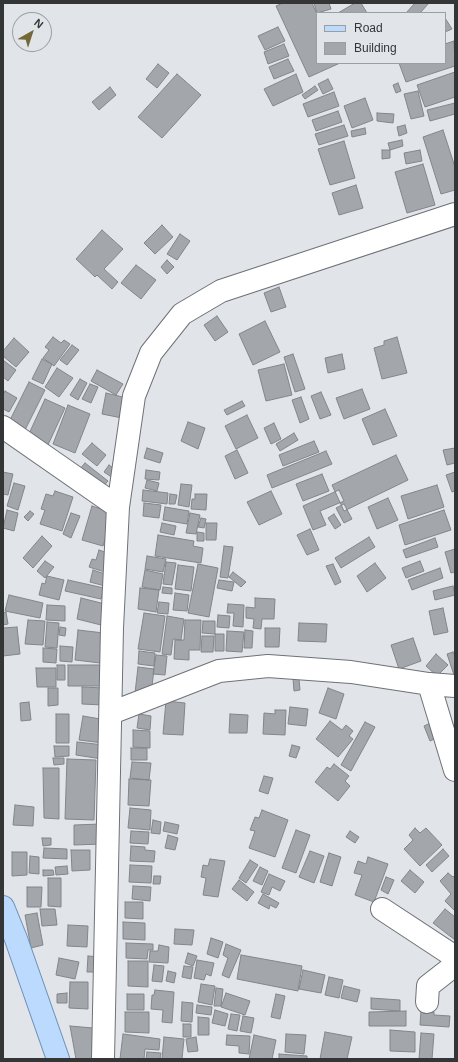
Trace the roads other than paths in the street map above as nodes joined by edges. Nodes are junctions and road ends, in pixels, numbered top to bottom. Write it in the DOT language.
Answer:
graph roads {
  1 [pos="455,214"];
  2 [pos="3,427"];
  3 [pos="118,507"];
  4 [pos="429,684"];
  5 [pos="455,686"];
  6 [pos="111,713"];
  7 [pos="455,770"];
  8 [pos="3,907"];
  9 [pos="382,909"];
  10 [pos="10,936"];
  11 [pos="455,957"];
  12 [pos="455,965"];
  13 [pos="427,1002"];
  14 [pos="58,1059"];
  15 [pos="103,1059"];
  1 -- 3 [label="street"];
  2 -- 3 [label="street"];
  3 -- 6 [label="street"];
  4 -- 5 [label="street"];
  4 -- 6 [label="street"];
  4 -- 7 [label="street"];
  6 -- 15 [label="street"];
  8 -- 10 [label="main road"];
  9 -- 11 [label="street"];
  10 -- 14 [label="main road"];
  12 -- 13 [label="street"];
}
